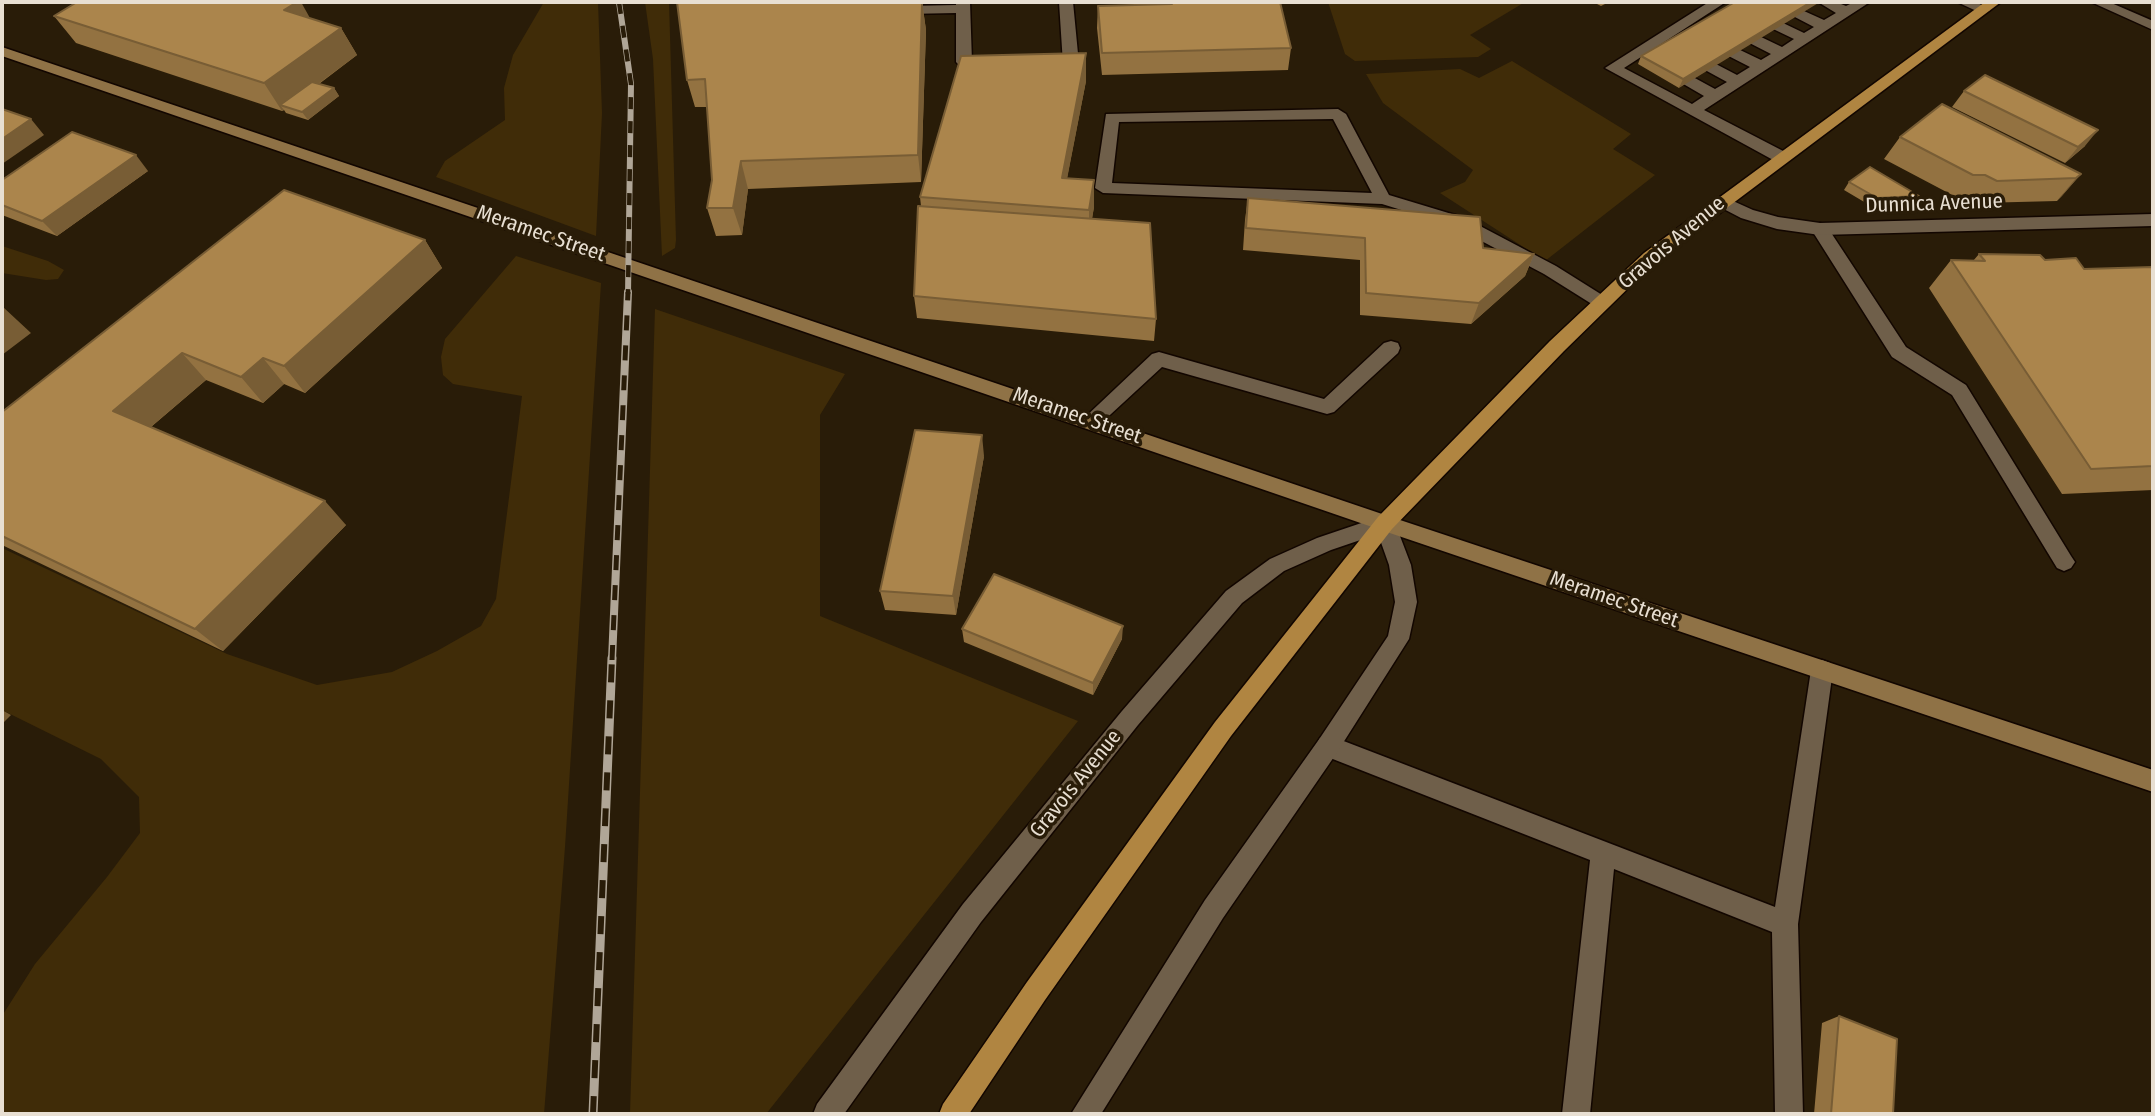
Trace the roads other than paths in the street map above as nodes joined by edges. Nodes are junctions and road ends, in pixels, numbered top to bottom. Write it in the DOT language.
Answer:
graph roads {
  1 [pos="894,2"];
  2 [pos="1066,2"];
  3 [pos="1719,2"];
  4 [pos="1728,2"];
  5 [pos="1773,2"];
  6 [pos="1825,2"];
  7 [pos="1863,2"];
  8 [pos="1964,2"];
  9 [pos="2098,2"];
  10 [pos="963,5"];
  11 [pos="1988,6"];
  12 [pos="1847,12"];
  13 [pos="1701,13"];
  14 [pos="1681,26"];
  15 [pos="1825,26"];
  16 [pos="2153,26"];
  17 [pos="1659,39"];
  18 [pos="1805,39"];
  19 [pos="2,51"];
  20 [pos="1638,52"];
  21 [pos="1783,53"];
  22 [pos="964,62"];
  23 [pos="1071,64"];
  24 [pos="1762,67"];
  25 [pos="1738,82"];
  26 [pos="1716,96"];
  27 [pos="1693,110"];
  28 [pos="1781,157"];
  29 [pos="1383,199"];
  30 [pos="1722,201"];
  31 [pos="2153,220"];
  32 [pos="1820,229"];
  33 [pos="1601,302"];
  34 [pos="1391,348"];
  35 [pos="1091,421"];
  36 [pos="1385,523"];
  37 [pos="2064,562"];
  38 [pos="1822,670"];
  39 [pos="1328,746"];
  40 [pos="2153,781"];
  41 [pos="1603,853"];
  42 [pos="1785,925"];
  43 [pos="828,1114"];
  44 [pos="953,1114"];
  45 [pos="1085,1114"];
  46 [pos="1576,1114"];
  47 [pos="1789,1114"];
  1 -- 10 [label="street"];
  2 -- 23 [label="street"];
  3 -- 13 [label="street"];
  4 -- 18 [label="street"];
  5 -- 15 [label="street"];
  6 -- 12 [label="street"];
  7 -- 12 [label="street"];
  8 -- 11 [label="street"];
  9 -- 16 [label="street"];
  10 -- 22 [label="street"];
  11 -- 28 [label="main road, Gravois Avenue"];
  12 -- 15 [label="street"];
  13 -- 14 [label="street"];
  13 -- 21 [label="street"];
  14 -- 17 [label="street"];
  14 -- 24 [label="street"];
  15 -- 18 [label="street"];
  17 -- 20 [label="street"];
  17 -- 25 [label="street"];
  18 -- 21 [label="street"];
  19 -- 35 [label="street, Meramec Street"];
  20 -- 26 [label="street"];
  20 -- 27 [label="street"];
  21 -- 24 [label="street"];
  24 -- 25 [label="street"];
  25 -- 26 [label="street"];
  26 -- 27 [label="street"];
  27 -- 28 [label="street"];
  28 -- 30 [label="main road, Gravois Avenue"];
  29 -- 29 [label="street"];
  29 -- 33 [label="street"];
  30 -- 32 [label="street, Dunnica Avenue"];
  30 -- 33 [label="main road, Gravois Avenue"];
  31 -- 32 [label="street, Dunnica Avenue"];
  32 -- 37 [label="street"];
  33 -- 36 [label="main road, Gravois Avenue"];
  34 -- 35 [label="street"];
  35 -- 36 [label="street, Meramec Street"];
  36 -- 38 [label="street, Meramec Street"];
  36 -- 39 [label="street"];
  36 -- 43 [label="street, Gravois Avenue"];
  36 -- 44 [label="main road, Gravois Avenue"];
  38 -- 40 [label="street, Meramec Street"];
  38 -- 42 [label="street"];
  39 -- 41 [label="street"];
  39 -- 45 [label="street"];
  41 -- 42 [label="street"];
  41 -- 46 [label="street"];
  42 -- 47 [label="street"];
}
